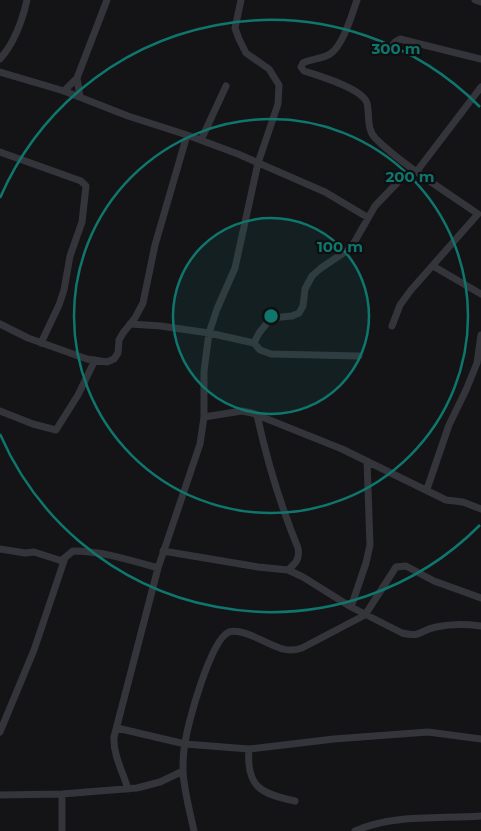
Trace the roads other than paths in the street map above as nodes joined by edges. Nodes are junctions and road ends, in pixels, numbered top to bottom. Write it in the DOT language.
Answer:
graph roads {
  1 [pos="27,0"];
  2 [pos="106,0"];
  3 [pos="241,0"];
  4 [pos="357,0"];
  5 [pos="475,0"];
  6 [pos="481,2"];
  7 [pos="388,51"];
  8 [pos="0,59"];
  9 [pos="481,59"];
  10 [pos="0,72"];
  11 [pos="77,78"];
  12 [pos="226,86"];
  13 [pos="481,87"];
  14 [pos="64,91"];
  15 [pos="80,97"];
  16 [pos="187,135"];
  17 [pos="201,140"];
  18 [pos="0,152"];
  19 [pos="258,162"];
  20 [pos="417,171"];
  21 [pos="479,212"];
  22 [pos="367,217"];
  23 [pos="433,266"];
  24 [pos="481,294"];
  25 [pos="0,324"];
  26 [pos="130,324"];
  27 [pos="392,326"];
  28 [pos="209,333"];
  29 [pos="481,335"];
  30 [pos="41,342"];
  31 [pos="254,343"];
  32 [pos="359,356"];
  33 [pos="95,360"];
  34 [pos="0,411"];
  35 [pos="257,415"];
  36 [pos="204,417"];
  37 [pos="367,461"];
  38 [pos="427,489"];
  39 [pos="481,510"];
  40 [pos="0,550"];
  41 [pos="163,551"];
  42 [pos="65,558"];
  43 [pos="158,568"];
  44 [pos="288,570"];
  45 [pos="481,598"];
  46 [pos="351,607"];
  47 [pos="365,615"];
  48 [pos="481,626"];
  49 [pos="117,728"];
  50 [pos="0,732"];
  51 [pos="481,739"];
  52 [pos="184,744"];
  53 [pos="249,749"];
  54 [pos="183,771"];
  55 [pos="128,789"];
  56 [pos="62,794"];
  57 [pos="0,795"];
  58 [pos="295,801"];
  59 [pos="481,816"];
  60 [pos="62,831"];
  61 [pos="194,831"];
  62 [pos="355,831"];
  1 -- 8 [label="street"];
  2 -- 11 [label="street"];
  3 -- 19 [label="street"];
  4 -- 20 [label="street"];
  5 -- 6 [label="street"];
  7 -- 9 [label="street"];
  10 -- 14 [label="street"];
  11 -- 14 [label="street"];
  11 -- 15 [label="street"];
  12 -- 17 [label="street"];
  13 -- 20 [label="street"];
  14 -- 15 [label="street"];
  15 -- 16 [label="street"];
  16 -- 17 [label="street"];
  16 -- 26 [label="street"];
  17 -- 19 [label="street"];
  18 -- 30 [label="street"];
  19 -- 22 [label="street"];
  19 -- 28 [label="street"];
  20 -- 21 [label="street"];
  20 -- 22 [label="street"];
  21 -- 23 [label="street"];
  22 -- 31 [label="street"];
  23 -- 24 [label="street"];
  23 -- 27 [label="street"];
  25 -- 30 [label="street"];
  26 -- 28 [label="street"];
  26 -- 33 [label="street"];
  28 -- 31 [label="street"];
  28 -- 36 [label="street"];
  29 -- 38 [label="street"];
  30 -- 33 [label="street"];
  31 -- 32 [label="street"];
  33 -- 34 [label="street"];
  35 -- 36 [label="street"];
  35 -- 37 [label="street"];
  35 -- 44 [label="street"];
  36 -- 41 [label="street"];
  37 -- 38 [label="street"];
  37 -- 46 [label="street"];
  38 -- 39 [label="street"];
  40 -- 42 [label="street"];
  41 -- 43 [label="street"];
  41 -- 44 [label="street"];
  42 -- 43 [label="street"];
  42 -- 50 [label="street"];
  43 -- 49 [label="street"];
  44 -- 46 [label="street"];
  45 -- 47 [label="street"];
  46 -- 47 [label="street"];
  47 -- 48 [label="street"];
  47 -- 52 [label="street"];
  49 -- 52 [label="street"];
  49 -- 55 [label="street"];
  51 -- 53 [label="street"];
  52 -- 53 [label="street"];
  52 -- 54 [label="street"];
  53 -- 58 [label="street"];
  54 -- 55 [label="street"];
  54 -- 61 [label="street"];
  55 -- 56 [label="street"];
  56 -- 57 [label="street"];
  56 -- 60 [label="street"];
  59 -- 62 [label="street"];
}
